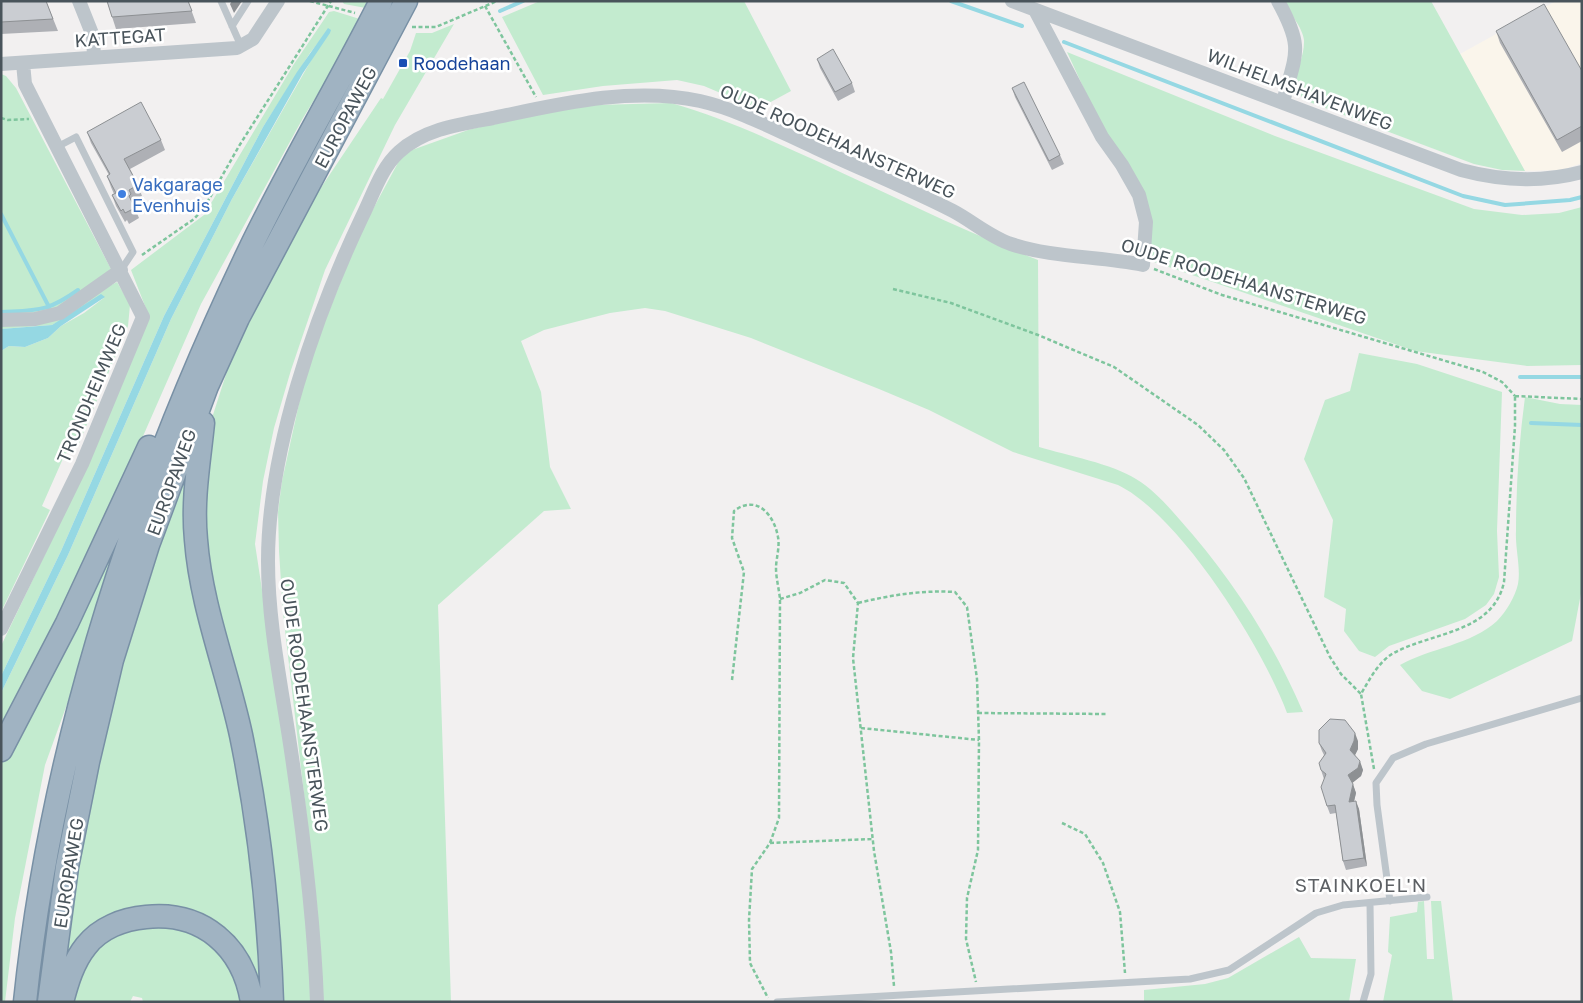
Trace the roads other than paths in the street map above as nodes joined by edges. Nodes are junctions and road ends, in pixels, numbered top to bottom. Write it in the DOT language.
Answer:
graph roads {
  1 [pos="79,1"];
  2 [pos="220,1"];
  3 [pos="248,1"];
  4 [pos="278,1"];
  5 [pos="381,1"];
  6 [pos="406,1"];
  7 [pos="1012,1"];
  8 [pos="1278,1"];
  9 [pos="1035,10"];
  10 [pos="232,26"];
  11 [pos="241,46"];
  12 [pos="94,57"];
  13 [pos="23,63"];
  14 [pos="1,64"];
  15 [pos="1283,102"];
  16 [pos="56,147"];
  17 [pos="1582,172"];
  18 [pos="121,270"];
  19 [pos="1,320"];
  20 [pos="208,342"];
  21 [pos="207,386"];
  22 [pos="1,629"];
  23 [pos="1582,698"];
  24 [pos="1,750"];
  25 [pos="1427,897"];
  26 [pos="1390,901"];
  27 [pos="1370,903"];
  28 [pos="25,1002"];
  29 [pos="48,1002"];
  30 [pos="62,1002"];
  31 [pos="252,1002"];
  32 [pos="272,1002"];
  33 [pos="317,1002"];
  34 [pos="777,1002"];
  35 [pos="1363,1002"];
  1 -- 12 [label="street"];
  2 -- 10 [label="lane"];
  3 -- 10 [label="lane"];
  4 -- 11 [label="street"];
  5 -- 20 [label="highway, EUROPAWEG"];
  6 -- 21 [label="highway, EUROPAWEG"];
  7 -- 9 [label="street, WILHELMSHAVENWEG"];
  8 -- 15 [label="street"];
  9 -- 15 [label="street, WILHELMSHAVENWEG"];
  9 -- 33 [label="street, OUDE ROODEHAANSTERWEG"];
  10 -- 11 [label="lane"];
  11 -- 12 [label="street, KATTEGAT"];
  12 -- 13 [label="street, KATTEGAT"];
  13 -- 14 [label="street, KATTEGAT"];
  13 -- 16 [label="street, TRONDHEIMWEG"];
  15 -- 17 [label="street, WILHELMSHAVENWEG"];
  16 -- 18 [label="street, TRONDHEIMWEG"];
  16 -- 18 [label="lane"];
  18 -- 19 [label="street"];
  18 -- 22 [label="street, TRONDHEIMWEG"];
  20 -- 24 [label="highway"];
  20 -- 28 [label="highway, EUROPAWEG"];
  21 -- 29 [label="highway, EUROPAWEG"];
  21 -- 32 [label="highway"];
  23 -- 26 [label="lane"];
  25 -- 26 [label="lane"];
  26 -- 27 [label="lane"];
  27 -- 34 [label="lane"];
  27 -- 35 [label="lane"];
  30 -- 31 [label="highway"];
}
